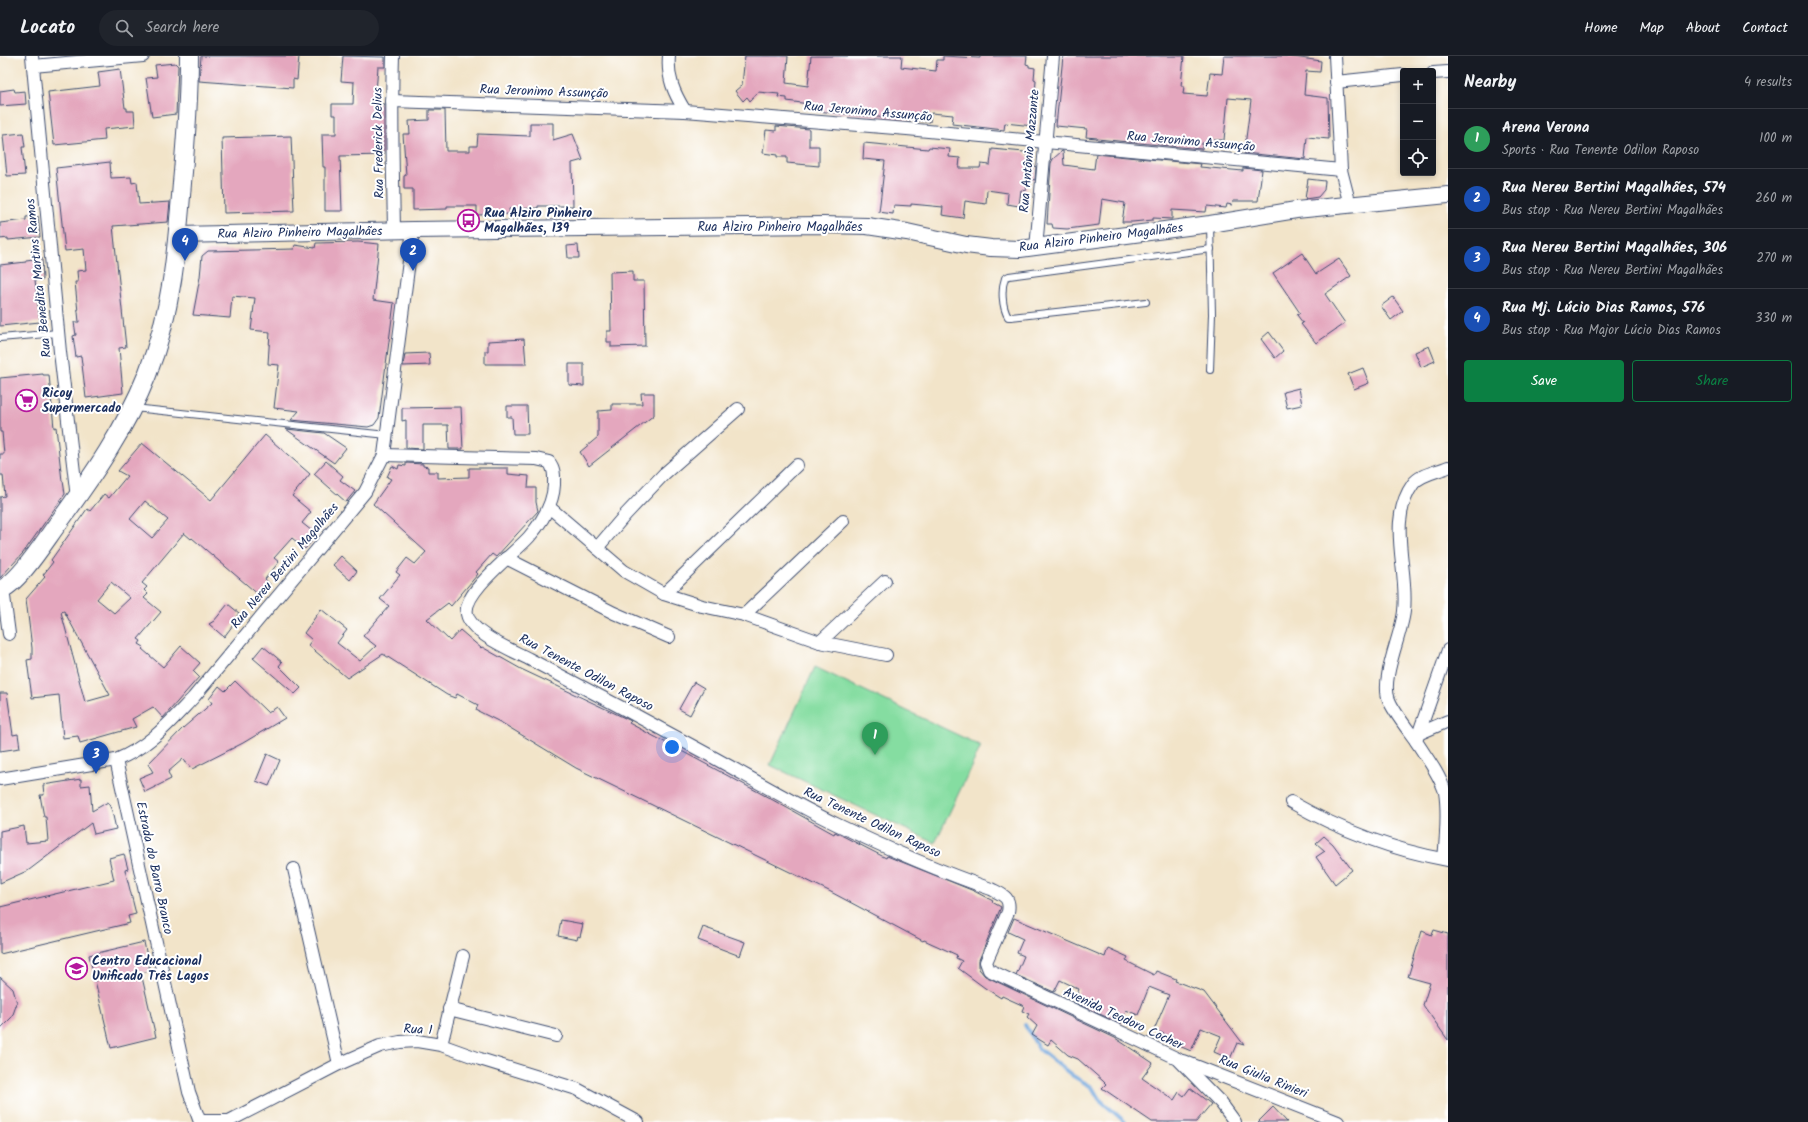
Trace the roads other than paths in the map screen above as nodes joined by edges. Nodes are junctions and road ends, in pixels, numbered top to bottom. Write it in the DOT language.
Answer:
graph roads {
  1 [pos="143,56"];
  2 [pos="189,56"];
  3 [pos="393,56"];
  4 [pos="669,56"];
  5 [pos="1053,56"];
  6 [pos="1335,56"];
  7 [pos="32,61"];
  8 [pos="1448,72"];
  9 [pos="1436,73"];
  10 [pos="1400,76"];
  11 [pos="1336,82"];
  12 [pos="392,100"];
  13 [pos="685,111"];
  14 [pos="1044,143"];
  15 [pos="1341,170"];
  16 [pos="1448,196"];
  17 [pos="1350,205"];
  18 [pos="1210,224"];
  19 [pos="394,230"];
  20 [pos="413,230"];
  21 [pos="178,235"];
  22 [pos="1036,248"];
  23 [pos="1211,249"];
  24 [pos="1146,302"];
  25 [pos="58,333"];
  26 [pos="0,338"];
  27 [pos="1210,370"];
  28 [pos="132,408"];
  29 [pos="738,409"];
  30 [pos="388,435"];
  31 [pos="384,455"];
  32 [pos="797,465"];
  33 [pos="1448,467"];
  34 [pos="77,498"];
  35 [pos="549,507"];
  36 [pos="843,521"];
  37 [pos="597,548"];
  38 [pos="506,558"];
  39 [pos="885,581"];
  40 [pos="2,590"];
  41 [pos="664,594"];
  42 [pos="744,615"];
  43 [pos="9,634"];
  44 [pos="669,637"];
  45 [pos="820,642"];
  46 [pos="1448,650"];
  47 [pos="886,655"];
  48 [pos="1448,721"];
  49 [pos="1417,738"];
  50 [pos="116,760"];
  51 [pos="0,778"];
  52 [pos="1291,802"];
  53 [pos="1446,860"];
  54 [pos="294,869"];
  55 [pos="463,956"];
  56 [pos="986,962"];
  57 [pos="449,1009"];
  58 [pos="556,1036"];
  59 [pos="441,1045"];
  60 [pos="1178,1059"];
  61 [pos="338,1064"];
  62 [pos="1218,1074"];
  63 [pos="1209,1091"];
  64 [pos="200,1122"];
  65 [pos="232,1122"];
  66 [pos="638,1122"];
  67 [pos="1235,1122"];
  68 [pos="1338,1122"];
  1 -- 7 [label="street"];
  2 -- 21 [label="main road"];
  3 -- 12 [label="street, Rua Frederick Delius"];
  4 -- 13 [label="street"];
  5 -- 14 [label="street, Rua Antônio Mazzante"];
  6 -- 11 [label="street"];
  7 -- 25 [label="street, Rua Benedita Martins Ramos"];
  8 -- 9 [label="street"];
  10 -- 11 [label="street"];
  11 -- 15 [label="street"];
  12 -- 13 [label="street, Rua Jeronimo Assunção"];
  12 -- 19 [label="street, Rua Frederick Delius"];
  13 -- 14 [label="street, Rua Jeronimo Assunção"];
  14 -- 15 [label="street, Rua Jeronimo Assunção"];
  14 -- 22 [label="street, Rua Antônio Mazzante"];
  15 -- 17 [label="street"];
  16 -- 17 [label="street, Rua Alziro Pinheiro Magalhães"];
  17 -- 18 [label="street, Rua Alziro Pinheiro Magalhães"];
  18 -- 22 [label="street, Rua Alziro Pinheiro Magalhães"];
  18 -- 23 [label="lane"];
  19 -- 20 [label="street, Rua Alziro Pinheiro Magalhães"];
  19 -- 21 [label="street, Rua Alziro Pinheiro Magalhães"];
  20 -- 22 [label="street, Rua Alziro Pinheiro Magalhães"];
  20 -- 30 [label="street, Rua Nereu Bertini Magalhães"];
  21 -- 28 [label="main road"];
  23 -- 24 [label="lane"];
  23 -- 27 [label="lane"];
  25 -- 26 [label="lane"];
  25 -- 34 [label="street, Rua Benedita Martins Ramos"];
  28 -- 30 [label="lane"];
  28 -- 34 [label="main road"];
  29 -- 37 [label="street"];
  30 -- 31 [label="street, Rua Nereu Bertini Magalhães"];
  31 -- 35 [label="street, Rua Tenente Odilon Raposo"];
  31 -- 50 [label="street, Rua Nereu Bertini Magalhães"];
  32 -- 41 [label="street"];
  33 -- 49 [label="street"];
  34 -- 40 [label="main road"];
  35 -- 37 [label="street"];
  35 -- 38 [label="street, Rua Tenente Odilon Raposo"];
  36 -- 42 [label="street"];
  37 -- 41 [label="street"];
  38 -- 44 [label="street"];
  38 -- 56 [label="street, Rua Tenente Odilon Raposo"];
  39 -- 45 [label="street"];
  40 -- 43 [label="street"];
  41 -- 42 [label="street"];
  42 -- 45 [label="street"];
  45 -- 47 [label="street"];
  46 -- 49 [label="street"];
  48 -- 49 [label="street"];
  49 -- 53 [label="street"];
  50 -- 51 [label="street, Rua Nereu Bertini Magalhães"];
  50 -- 64 [label="street, Estrada do Barro Branco"];
  52 -- 53 [label="street"];
  54 -- 61 [label="street"];
  55 -- 57 [label="street"];
  56 -- 60 [label="street, Avenida Teodoro Cocher"];
  57 -- 58 [label="street"];
  57 -- 59 [label="street"];
  59 -- 61 [label="street, Rua 1"];
  59 -- 66 [label="street, Rua 1"];
  60 -- 62 [label="street, Rua Giulia Rinieri"];
  60 -- 63 [label="street, Avenida Teodoro Cocher"];
  61 -- 65 [label="street, Rua 1"];
  62 -- 63 [label="street"];
  62 -- 68 [label="street, Rua Giulia Rinieri"];
  63 -- 67 [label="street, Avenida Teodoro Cocher"];
  64 -- 65 [label="street, Rua 1"];
}
